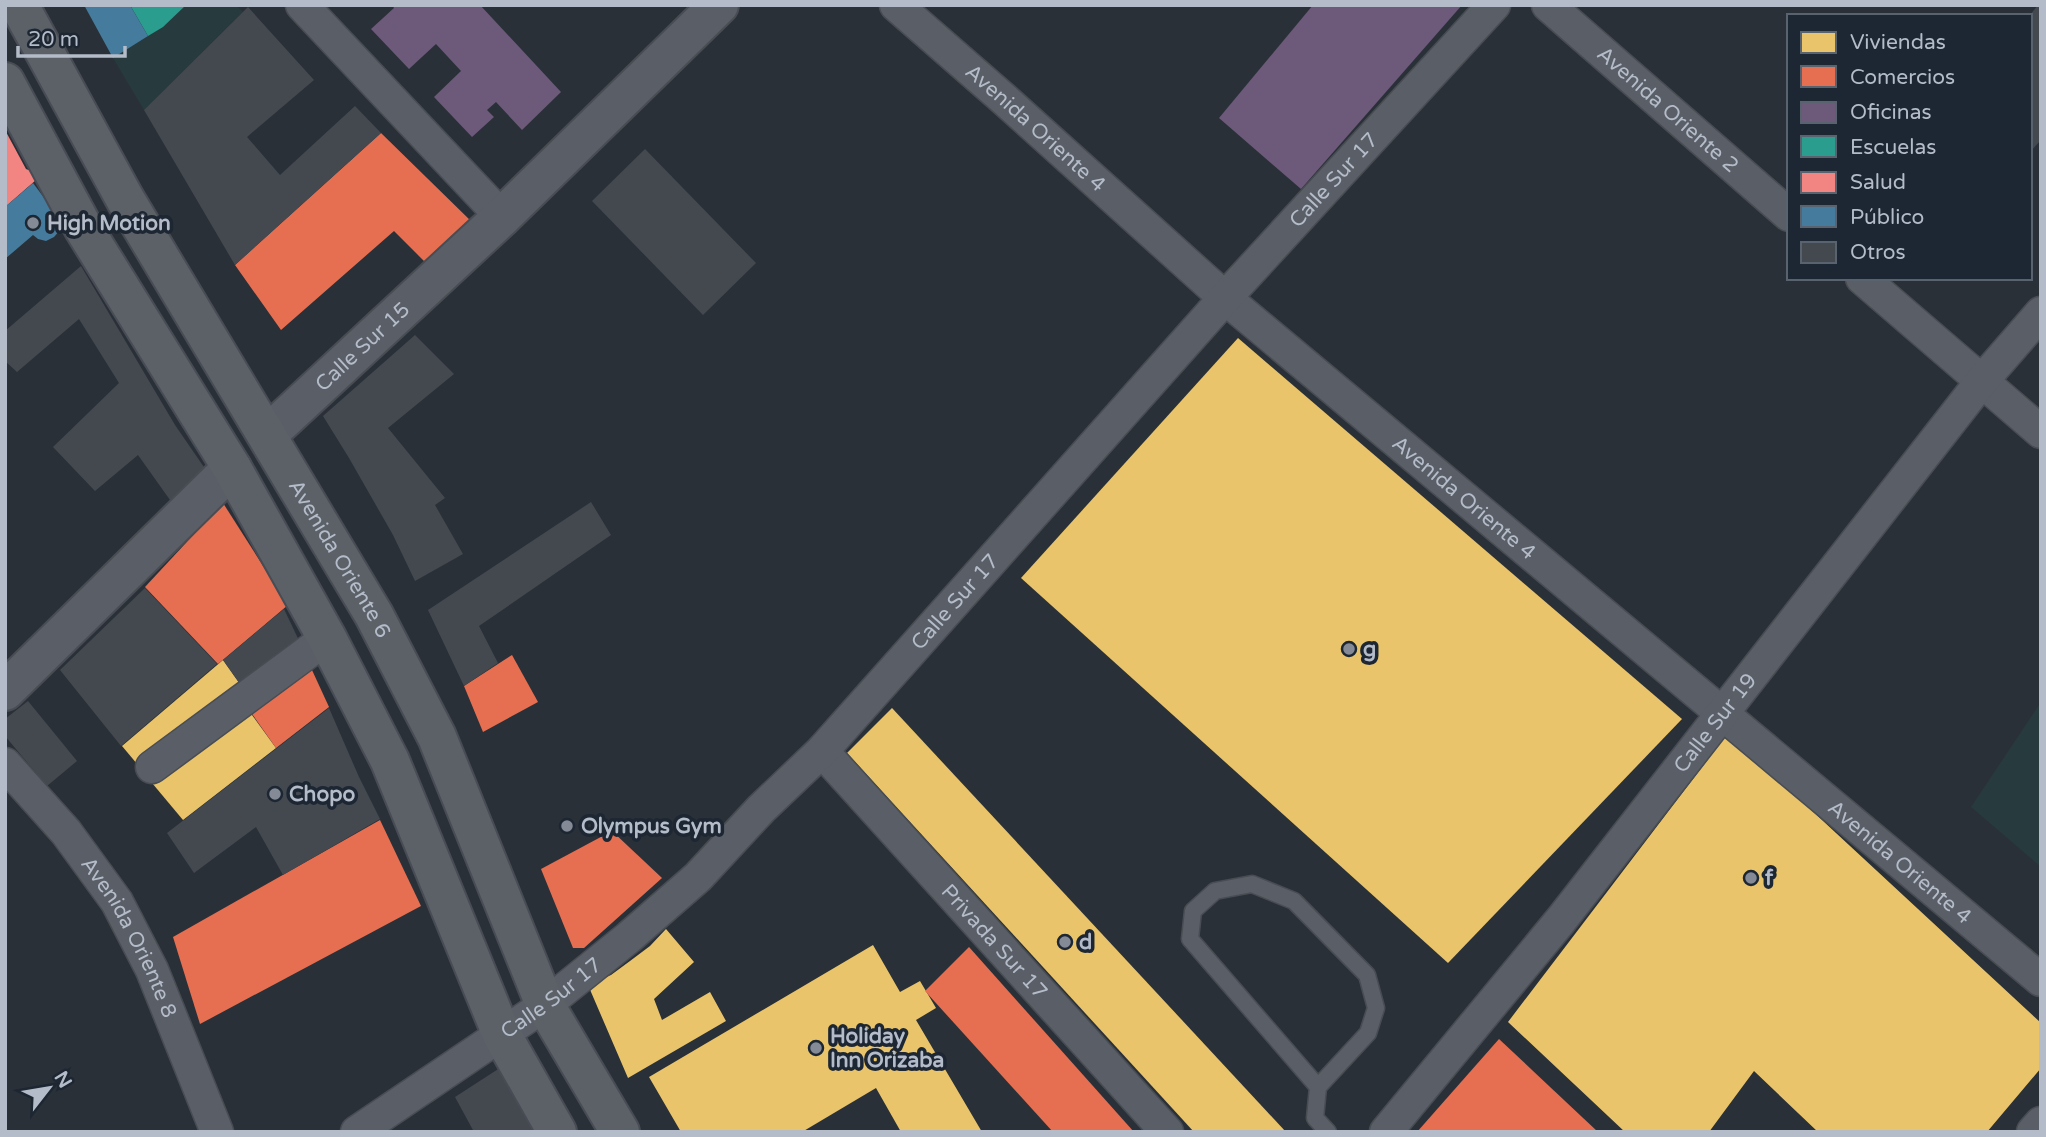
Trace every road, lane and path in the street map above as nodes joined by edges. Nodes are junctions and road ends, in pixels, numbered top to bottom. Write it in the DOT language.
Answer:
graph roads {
  1 [pos="19,5"];
  2 [pos="302,5"];
  3 [pos="719,5"];
  4 [pos="895,5"];
  5 [pos="1494,5"];
  6 [pos="1548,5"];
  7 [pos="5,82"];
  8 [pos="1787,213"];
  9 [pos="502,217"];
  10 [pos="1864,280"];
  11 [pos="1225,298"];
  12 [pos="2041,313"];
  13 [pos="1981,382"];
  14 [pos="2041,432"];
  15 [pos="267,435"];
  16 [pos="232,468"];
  17 [pos="327,638"];
  18 [pos="5,691"];
  19 [pos="1724,713"];
  20 [pos="822,751"];
  21 [pos="5,764"];
  22 [pos="152,767"];
  23 [pos="2041,980"];
  24 [pos="545,1005"];
  25 [pos="502,1035"];
  26 [pos="1318,1087"];
  27 [pos="2041,1123"];
  28 [pos="217,1132"];
  29 [pos="357,1132"];
  30 [pos="557,1132"];
  31 [pos="620,1132"];
  32 [pos="1167,1132"];
  33 [pos="1328,1132"];
  34 [pos="1386,1132"];
  35 [pos="2033,1132"];
  1 -- 15 [label="main road, Avenida Oriente 6"];
  2 -- 9 [label="street"];
  3 -- 9 [label="street, Calle Sur 15"];
  4 -- 11 [label="street, Avenida Oriente 4"];
  5 -- 11 [label="street, Calle Sur 17"];
  6 -- 8 [label="street, Avenida Oriente 2"];
  7 -- 16 [label="main road"];
  9 -- 15 [label="street, Calle Sur 15"];
  10 -- 13 [label="street"];
  11 -- 19 [label="street, Avenida Oriente 4"];
  11 -- 20 [label="street, Calle Sur 17"];
  12 -- 13 [label="street, Calle Sur 19"];
  13 -- 14 [label="street"];
  13 -- 19 [label="street, Calle Sur 19"];
  15 -- 16 [label="street, Calle Sur 15"];
  15 -- 24 [label="main road, Avenida Oriente 6"];
  16 -- 17 [label="main road"];
  16 -- 18 [label="street, Calle Sur 15"];
  17 -- 22 [label="street"];
  17 -- 25 [label="main road"];
  19 -- 23 [label="street, Avenida Oriente 4"];
  19 -- 34 [label="street, Calle Sur 19"];
  20 -- 24 [label="street, Calle Sur 17"];
  20 -- 32 [label="street, Privada Sur 17"];
  21 -- 28 [label="street, Avenida Oriente 8"];
  24 -- 25 [label="street, Calle Sur 17"];
  24 -- 31 [label="main road, Avenida Oriente 6"];
  25 -- 29 [label="street, Calle Sur 17"];
  25 -- 30 [label="main road"];
  26 -- 26 [label="lane"];
  26 -- 33 [label="lane"];
  27 -- 35 [label="street"];
}
